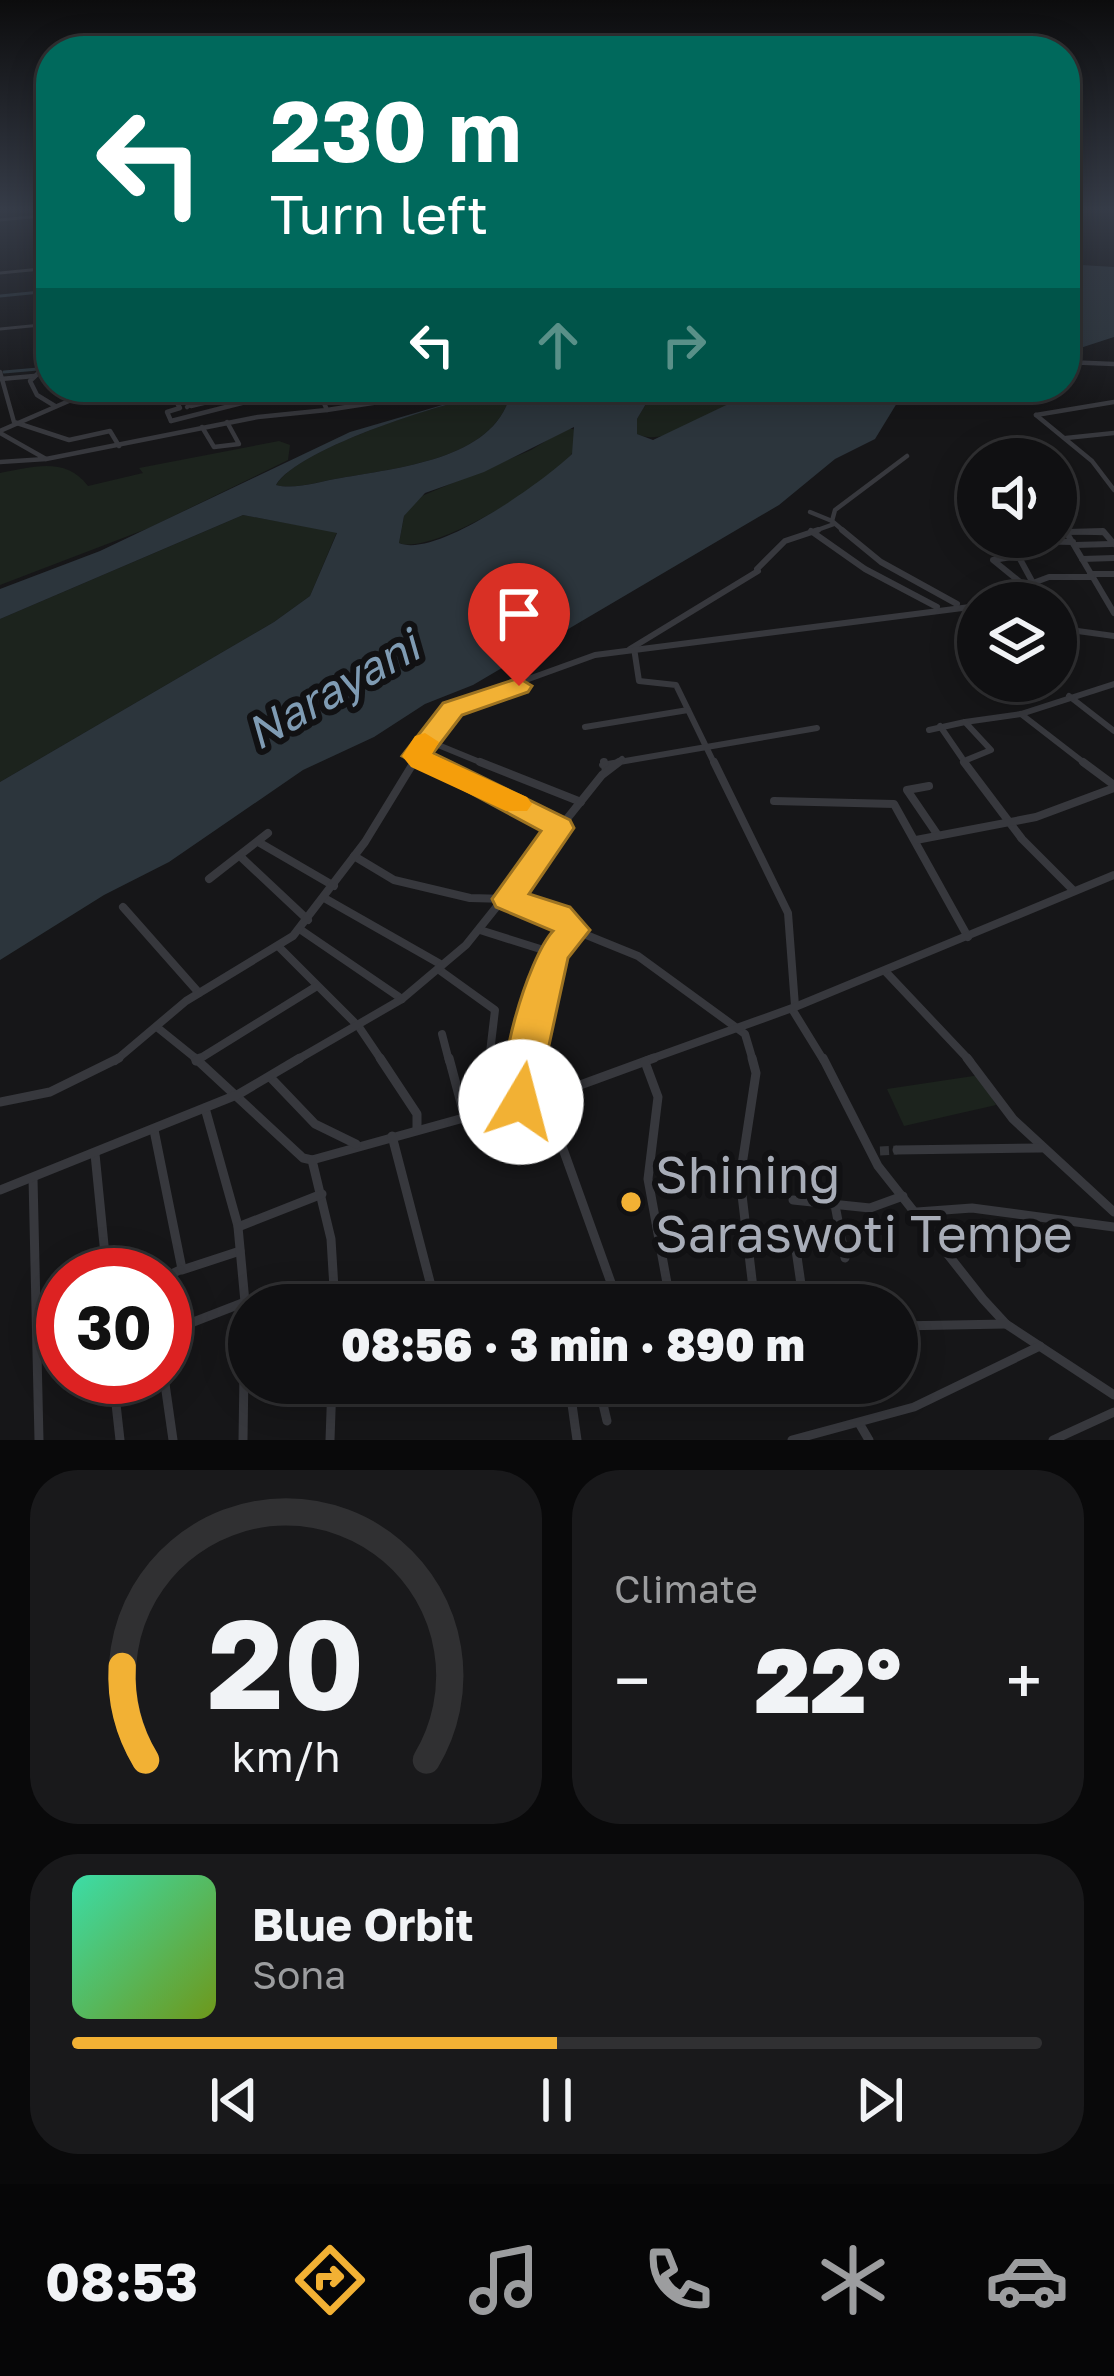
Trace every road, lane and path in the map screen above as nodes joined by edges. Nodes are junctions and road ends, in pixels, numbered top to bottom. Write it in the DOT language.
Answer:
graph roads {
  1 [pos="36,326"];
  2 [pos="1,329"];
  3 [pos="1,339"];
  4 [pos="1080,362"];
  5 [pos="1102,363"];
  6 [pos="1114,364"];
  7 [pos="1114,375"];
  8 [pos="1,376"];
  9 [pos="34,376"];
  10 [pos="3,388"];
  11 [pos="36,393"];
  12 [pos="48,402"];
  13 [pos="65,402"];
  14 [pos="176,402"];
  15 [pos="189,402"];
  16 [pos="208,402"];
  17 [pos="255,402"];
  18 [pos="283,402"];
  19 [pos="324,402"];
  20 [pos="379,402"];
  21 [pos="1114,402"];
  22 [pos="55,406"];
  23 [pos="191,406"];
  24 [pos="180,408"];
  25 [pos="228,410"];
  26 [pos="327,410"];
  27 [pos="289,413"];
  28 [pos="171,421"];
  29 [pos="230,422"];
  30 [pos="16,423"];
  31 [pos="202,428"];
  32 [pos="0,432"];
  33 [pos="176,433"];
  34 [pos="1114,433"];
  35 [pos="1066,438"];
  36 [pos="119,446"];
  37 [pos="1077,448"];
  38 [pos="908,456"];
  39 [pos="46,459"];
  40 [pos="0,462"];
  41 [pos="1110,480"];
  42 [pos="1114,490"];
  43 [pos="811,512"];
  44 [pos="833,523"];
  45 [pos="811,531"];
  46 [pos="1077,532"];
  47 [pos="1077,543"];
  48 [pos="1112,544"];
  49 [pos="1077,549"];
  50 [pos="1006,558"];
  51 [pos="1114,558"];
  52 [pos="1082,559"];
  53 [pos="1114,574"];
  54 [pos="1091,576"];
  55 [pos="1026,582"];
  56 [pos="1035,582"];
  57 [pos="957,604"];
  58 [pos="957,606"];
  59 [pos="941,608"];
  60 [pos="1114,613"];
  61 [pos="1077,631"];
  62 [pos="1114,635"];
  63 [pos="632,649"];
  64 [pos="1114,684"];
  65 [pos="1077,694"];
  66 [pos="1053,702"];
  67 [pos="1077,702"];
  68 [pos="688,710"];
  69 [pos="1021,714"];
  70 [pos="965,722"];
  71 [pos="940,726"];
  72 [pos="585,727"];
  73 [pos="818,728"];
  74 [pos="929,730"];
  75 [pos="1114,731"];
  76 [pos="426,740"];
  77 [pos="708,745"];
  78 [pos="416,756"];
  79 [pos="962,758"];
  80 [pos="929,786"];
  81 [pos="1114,787"];
  82 [pos="774,801"];
  83 [pos="580,802"];
  84 [pos="1008,822"];
  85 [pos="559,828"];
  86 [pos="268,833"];
  87 [pos="938,835"];
  88 [pos="916,840"];
  89 [pos="260,843"];
  90 [pos="354,856"];
  91 [pos="242,858"];
  92 [pos="1114,875"];
  93 [pos="209,879"];
  94 [pos="334,886"];
  95 [pos="1074,891"];
  96 [pos="326,899"];
  97 [pos="508,899"];
  98 [pos="123,907"];
  99 [pos="308,920"];
  100 [pos="299,929"];
  101 [pos="479,930"];
  102 [pos="574,930"];
  103 [pos="968,937"];
  104 [pos="278,946"];
  105 [pos="553,953"];
  106 [pos="440,967"];
  107 [pos="885,971"];
  108 [pos="317,986"];
  109 [pos="199,993"];
  110 [pos="402,999"];
  111 [pos="793,1008"];
  112 [pos="353,1025"];
  113 [pos="158,1028"];
  114 [pos="739,1028"];
  115 [pos="442,1034"];
  116 [pos="196,1060"];
  117 [pos="645,1062"];
  118 [pos="270,1077"];
  119 [pos="239,1094"];
  120 [pos="544,1096"];
  121 [pos="0,1102"];
  122 [pos="521,1102"];
  123 [pos="205,1108"];
  124 [pos="484,1112"];
  125 [pos="465,1118"];
  126 [pos="154,1130"];
  127 [pos="417,1130"];
  128 [pos="392,1136"];
  129 [pos="359,1146"];
  130 [pos="1044,1148"];
  131 [pos="897,1150"];
  132 [pos="95,1154"];
  133 [pos="312,1160"];
  134 [pos="33,1178"];
  135 [pos="0,1190"];
  136 [pos="322,1194"];
  137 [pos="903,1196"];
  138 [pos="794,1200"];
  139 [pos="835,1204"];
  140 [pos="1114,1212"];
  141 [pos="916,1213"];
  142 [pos="238,1227"];
  143 [pos="1114,1227"];
  144 [pos="794,1236"];
  145 [pos="104,1248"];
  146 [pos="178,1248"];
  147 [pos="240,1251"];
  148 [pos="845,1258"];
  149 [pos="192,1267"];
  150 [pos="243,1284"];
  151 [pos="333,1284"];
  152 [pos="431,1284"];
  153 [pos="611,1284"];
  154 [pos="667,1284"];
  155 [pos="752,1284"];
  156 [pos="802,1284"];
  157 [pos="228,1308"];
  158 [pos="192,1322"];
  159 [pos="1006,1324"];
  160 [pos="918,1326"];
  161 [pos="1040,1346"];
  162 [pos="1114,1395"];
  163 [pos="116,1404"];
  164 [pos="168,1404"];
  165 [pos="243,1404"];
  166 [pos="331,1404"];
  167 [pos="572,1404"];
  168 [pos="604,1404"];
  169 [pos="1114,1412"];
  170 [pos="607,1420"];
  171 [pos="859,1423"];
  172 [pos="39,1440"];
  173 [pos="120,1440"];
  174 [pos="173,1440"];
  175 [pos="242,1440"];
  176 [pos="330,1440"];
  177 [pos="578,1440"];
  178 [pos="792,1440"];
  179 [pos="869,1440"];
  180 [pos="1053,1440"];
  1 -- 2 [label="street"];
  2 -- 3 [label="street"];
  4 -- 5 [label="street"];
  5 -- 6 [label="street"];
  5 -- 7 [label="street"];
  8 -- 9 [label="street"];
  8 -- 10 [label="street"];
  9 -- 11 [label="street"];
  10 -- 30 [label="street"];
  12 -- 22 [label="street"];
  13 -- 22 [label="street"];
  14 -- 24 [label="street"];
  15 -- 23 [label="street"];
  16 -- 23 [label="street"];
  17 -- 25 [label="street"];
  18 -- 27 [label="street"];
  19 -- 26 [label="street"];
  20 -- 26 [label="street"];
  21 -- 35 [label="street"];
  22 -- 30 [label="street"];
  23 -- 24 [label="street"];
  24 -- 28 [label="street"];
  25 -- 28 [label="street"];
  25 -- 29 [label="street"];
  26 -- 27 [label="street"];
  27 -- 29 [label="street"];
  28 -- 33 [label="street"];
  29 -- 31 [label="street"];
  29 -- 31 [label="street"];
  30 -- 32 [label="street"];
  30 -- 36 [label="street"];
  31 -- 33 [label="street"];
  32 -- 39 [label="street"];
  33 -- 36 [label="street"];
  34 -- 35 [label="street"];
  36 -- 39 [label="street"];
  37 -- 41 [label="street"];
  38 -- 44 [label="street"];
  39 -- 40 [label="street"];
  41 -- 42 [label="street"];
  43 -- 44 [label="street"];
  44 -- 45 [label="street"];
  44 -- 57 [label="street"];
  45 -- 59 [label="street"];
  45 -- 63 [label="street"];
  46 -- 48 [label="street"];
  47 -- 48 [label="street"];
  49 -- 52 [label="street"];
  50 -- 55 [label="street"];
  51 -- 52 [label="street"];
  52 -- 54 [label="street"];
  53 -- 54 [label="street"];
  54 -- 56 [label="street"];
  54 -- 60 [label="street"];
  58 -- 59 [label="street"];
  59 -- 63 [label="street"];
  61 -- 62 [label="street"];
  63 -- 68 [label="street"];
  63 -- 76 [label="street"];
  64 -- 65 [label="street"];
  66 -- 69 [label="street"];
  67 -- 75 [label="street"];
  68 -- 72 [label="street"];
  68 -- 77 [label="street"];
  69 -- 70 [label="street"];
  69 -- 81 [label="street"];
  70 -- 71 [label="street"];
  70 -- 79 [label="street"];
  71 -- 74 [label="street"];
  71 -- 79 [label="street"];
  73 -- 77 [label="street"];
  76 -- 78 [label="street"];
  76 -- 83 [label="street"];
  77 -- 83 [label="street"];
  77 -- 111 [label="street"];
  78 -- 85 [label="street"];
  78 -- 90 [label="street"];
  79 -- 84 [label="street"];
  80 -- 87 [label="street"];
  81 -- 84 [label="street"];
  82 -- 88 [label="street"];
  83 -- 85 [label="street"];
  84 -- 87 [label="street"];
  84 -- 95 [label="street"];
  85 -- 97 [label="street"];
  86 -- 89 [label="street"];
  87 -- 88 [label="street"];
  88 -- 103 [label="street"];
  89 -- 91 [label="street"];
  89 -- 94 [label="street"];
  90 -- 94 [label="street"];
  90 -- 97 [label="street"];
  91 -- 93 [label="street"];
  91 -- 99 [label="street"];
  92 -- 95 [label="street"];
  94 -- 96 [label="street"];
  95 -- 103 [label="street"];
  96 -- 99 [label="street"];
  96 -- 106 [label="street"];
  97 -- 101 [label="street"];
  97 -- 102 [label="street"];
  98 -- 109 [label="street"];
  99 -- 100 [label="street"];
  100 -- 104 [label="street"];
  100 -- 110 [label="street"];
  101 -- 105 [label="street"];
  101 -- 106 [label="street"];
  102 -- 105 [label="street"];
  102 -- 114 [label="street"];
  103 -- 107 [label="street"];
  104 -- 108 [label="street"];
  104 -- 109 [label="street"];
  105 -- 122 [label="street"];
  106 -- 110 [label="street"];
  106 -- 124 [label="street"];
  107 -- 111 [label="street"];
  107 -- 130 [label="street"];
  108 -- 112 [label="street"];
  108 -- 116 [label="street"];
  109 -- 113 [label="street"];
  110 -- 112 [label="street"];
  111 -- 114 [label="street"];
  111 -- 137 [label="street"];
  112 -- 118 [label="street"];
  112 -- 127 [label="street"];
  113 -- 116 [label="street"];
  113 -- 121 [label="street"];
  114 -- 117 [label="street"];
  114 -- 155 [label="street"];
  115 -- 125 [label="street"];
  116 -- 119 [label="street"];
  117 -- 120 [label="street"];
  117 -- 154 [label="street"];
  118 -- 119 [label="street"];
  118 -- 129 [label="street"];
  119 -- 123 [label="street"];
  119 -- 133 [label="street"];
  120 -- 122 [label="street"];
  120 -- 153 [label="street"];
  122 -- 124 [label="street"];
  123 -- 126 [label="street"];
  123 -- 142 [label="street"];
  124 -- 125 [label="street"];
  125 -- 127 [label="street"];
  126 -- 132 [label="street"];
  126 -- 146 [label="street"];
  127 -- 128 [label="street"];
  128 -- 129 [label="street"];
  128 -- 152 [label="street"];
  129 -- 133 [label="street"];
  130 -- 131 [label="street"];
  130 -- 140 [label="street"];
  132 -- 134 [label="street"];
  132 -- 145 [label="street"];
  133 -- 136 [label="street"];
  134 -- 135 [label="street"];
  134 -- 172 [label="street"];
  136 -- 142 [label="street"];
  136 -- 151 [label="street"];
  137 -- 139 [label="street"];
  137 -- 141 [label="street"];
  138 -- 139 [label="street"];
  139 -- 148 [label="street"];
  141 -- 143 [label="street"];
  141 -- 159 [label="street"];
  142 -- 147 [label="street"];
  144 -- 156 [label="street"];
  147 -- 149 [label="street"];
  147 -- 150 [label="street"];
  157 -- 158 [label="street"];
  159 -- 160 [label="street"];
  159 -- 161 [label="street"];
  161 -- 162 [label="street"];
  161 -- 171 [label="street"];
  163 -- 173 [label="street"];
  164 -- 174 [label="street"];
  165 -- 175 [label="street"];
  166 -- 176 [label="street"];
  167 -- 177 [label="street"];
  168 -- 170 [label="street"];
  169 -- 180 [label="street"];
  171 -- 178 [label="street"];
  171 -- 179 [label="street"];
}
